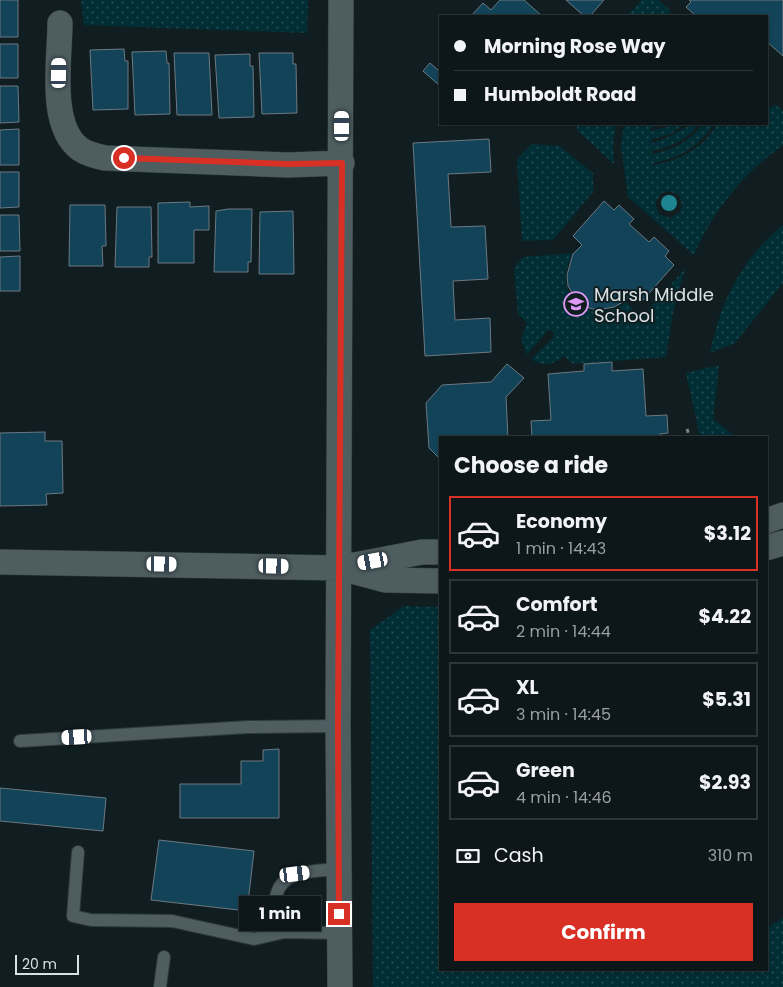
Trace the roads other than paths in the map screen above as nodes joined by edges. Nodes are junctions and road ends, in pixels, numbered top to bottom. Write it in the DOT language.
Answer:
graph roads {
  1 [pos="341,0"];
  2 [pos="60,23"];
  3 [pos="342,163"];
  4 [pos="783,515"];
  5 [pos="768,520"];
  6 [pos="783,543"];
  7 [pos="768,547"];
  8 [pos="439,552"];
  9 [pos="0,562"];
  10 [pos="339,568"];
  11 [pos="439,580"];
  12 [pos="338,726"];
  13 [pos="20,741"];
  14 [pos="78,852"];
  15 [pos="339,869"];
  16 [pos="285,932"];
  17 [pos="339,933"];
  18 [pos="164,957"];
  19 [pos="160,987"];
  20 [pos="340,987"];
  1 -- 3 [label="street"];
  2 -- 3 [label="street"];
  3 -- 10 [label="street"];
  4 -- 5 [label="street"];
  6 -- 7 [label="street"];
  8 -- 10 [label="street"];
  9 -- 10 [label="street"];
  10 -- 11 [label="street"];
  10 -- 12 [label="street"];
  12 -- 13 [label="lane"];
  12 -- 15 [label="street"];
  14 -- 16 [label="lane"];
  15 -- 16 [label="lane"];
  15 -- 17 [label="street"];
  16 -- 17 [label="lane"];
  17 -- 20 [label="street"];
  18 -- 19 [label="lane"];
}
